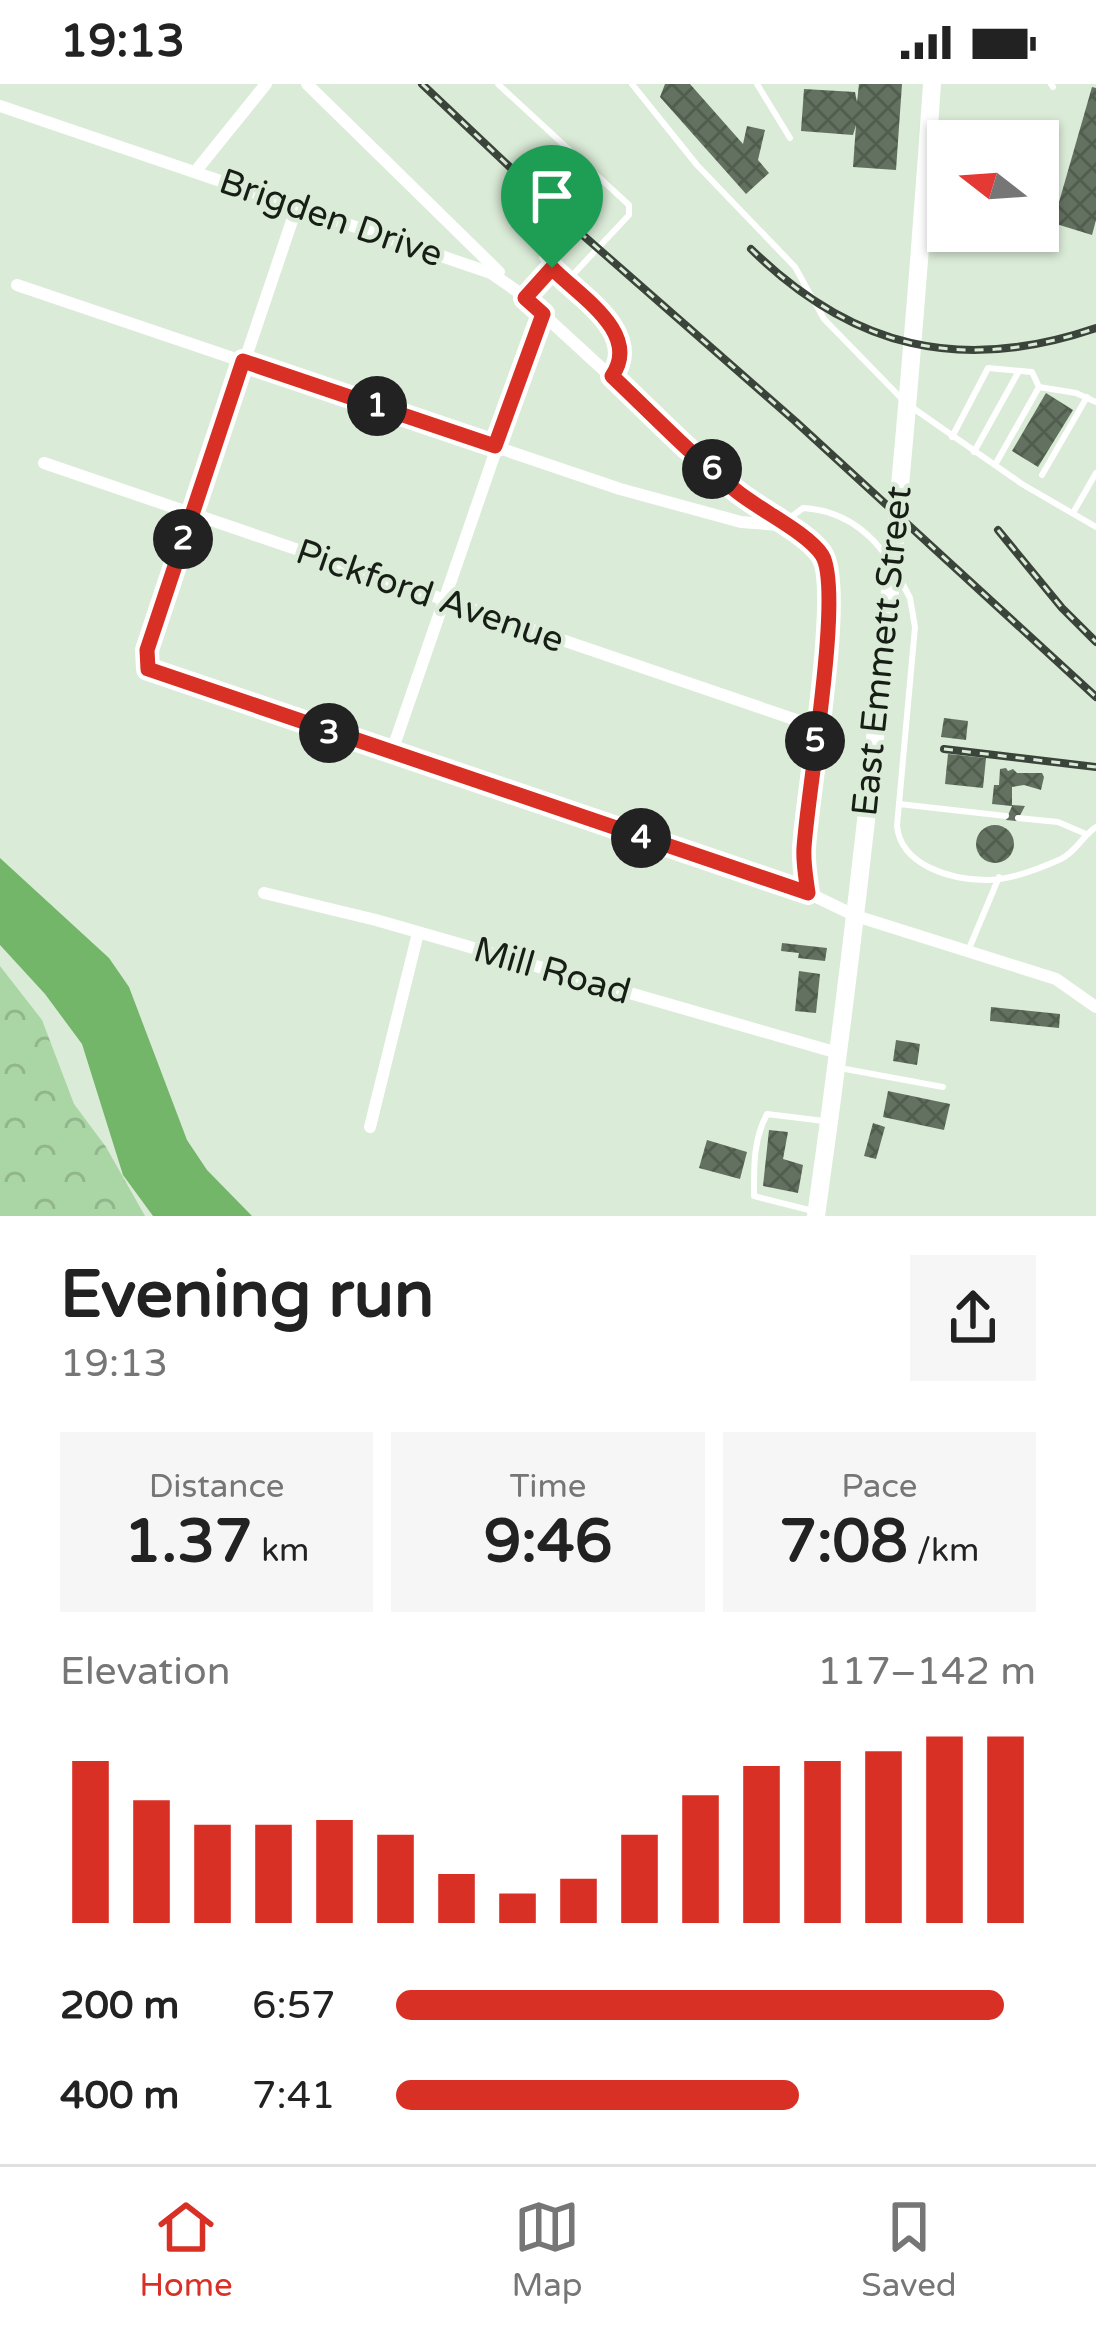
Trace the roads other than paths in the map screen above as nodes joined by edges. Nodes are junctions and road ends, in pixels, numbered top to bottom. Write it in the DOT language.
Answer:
graph roads {
  1 [pos="266,84"];
  2 [pos="307,84"];
  3 [pos="498,84"];
  4 [pos="632,84"];
  5 [pos="757,84"];
  6 [pos="932,84"];
  7 [pos="0,106"];
  8 [pos="790,138"];
  9 [pos="195,172"];
  10 [pos="296,206"];
  11 [pos="527,226"];
  12 [pos="552,268"];
  13 [pos="566,282"];
  14 [pos="17,285"];
  15 [pos="523,296"];
  16 [pos="543,314"];
  17 [pos="243,361"];
  18 [pos="1019,370"];
  19 [pos="612,376"];
  20 [pos="1040,387"];
  21 [pos="1087,398"];
  22 [pos="1096,402"];
  23 [pos="952,437"];
  24 [pos="495,446"];
  25 [pos="974,452"];
  26 [pos="44,463"];
  27 [pos="994,465"];
  28 [pos="1096,473"];
  29 [pos="1042,475"];
  30 [pos="1096,488"];
  31 [pos="1082,497"];
  32 [pos="1072,513"];
  33 [pos="191,515"];
  34 [pos="781,525"];
  35 [pos="1096,526"];
  36 [pos="445,602"];
  37 [pos="817,727"];
  38 [pos="392,754"];
  39 [pos="899,804"];
  40 [pos="1006,816"];
  41 [pos="1018,818"];
  42 [pos="1096,827"];
  43 [pos="1086,834"];
  44 [pos="999,877"];
  45 [pos="264,893"];
  46 [pos="808,893"];
  47 [pos="856,916"];
  48 [pos="418,933"];
  49 [pos="968,951"];
  50 [pos="1096,1007"];
  51 [pos="837,1060"];
  52 [pos="943,1087"];
  53 [pos="829,1121"];
  54 [pos="370,1127"];
  55 [pos="816,1214"];
  1 -- 9 [label="street"];
  2 -- 15 [label="street"];
  3 -- 13 [label="lane"];
  4 -- 23 [label="lane"];
  5 -- 8 [label="lane"];
  6 -- 47 [label="street, East Emmett Street"];
  7 -- 9 [label="street, Brigden Drive"];
  9 -- 10 [label="street, Brigden Drive"];
  10 -- 15 [label="street, Brigden Drive"];
  10 -- 17 [label="street"];
  11 -- 12 [label="lane"];
  12 -- 13 [label="lane"];
  12 -- 15 [label="lane"];
  13 -- 19 [label="lane"];
  14 -- 17 [label="street"];
  15 -- 16 [label="street, Brigden Drive"];
  16 -- 19 [label="street, Brigden Drive"];
  16 -- 24 [label="street"];
  17 -- 24 [label="street"];
  17 -- 33 [label="street"];
  18 -- 20 [label="lane"];
  18 -- 23 [label="lane"];
  18 -- 25 [label="lane"];
  19 -- 34 [label="street, Brigden Drive"];
  20 -- 21 [label="lane"];
  20 -- 27 [label="lane"];
  21 -- 22 [label="lane"];
  21 -- 29 [label="lane"];
  23 -- 25 [label="lane"];
  24 -- 34 [label="street"];
  24 -- 36 [label="street"];
  25 -- 27 [label="lane"];
  26 -- 33 [label="street, Pickford Avenue"];
  27 -- 32 [label="lane"];
  28 -- 31 [label="lane"];
  30 -- 31 [label="lane"];
  31 -- 32 [label="lane"];
  32 -- 35 [label="lane"];
  33 -- 36 [label="street, Pickford Avenue"];
  33 -- 38 [label="street"];
  34 -- 37 [label="street, Brigden Drive"];
  34 -- 39 [label="lane"];
  36 -- 37 [label="street, Pickford Avenue"];
  36 -- 38 [label="street"];
  37 -- 46 [label="street, Brigden Drive"];
  38 -- 46 [label="street"];
  39 -- 40 [label="lane"];
  39 -- 44 [label="lane"];
  41 -- 43 [label="lane"];
  42 -- 43 [label="lane"];
  43 -- 44 [label="lane"];
  44 -- 49 [label="lane"];
  45 -- 48 [label="street, Mill Road"];
  46 -- 47 [label="street"];
  47 -- 49 [label="street"];
  47 -- 51 [label="street, East Emmett Street"];
  48 -- 51 [label="street, Mill Road"];
  48 -- 54 [label="street"];
  49 -- 50 [label="street"];
  51 -- 52 [label="lane"];
  51 -- 53 [label="street, East Emmett Street"];
  53 -- 55 [label="street, East Emmett Street"];
  53 -- 55 [label="lane"];
}
